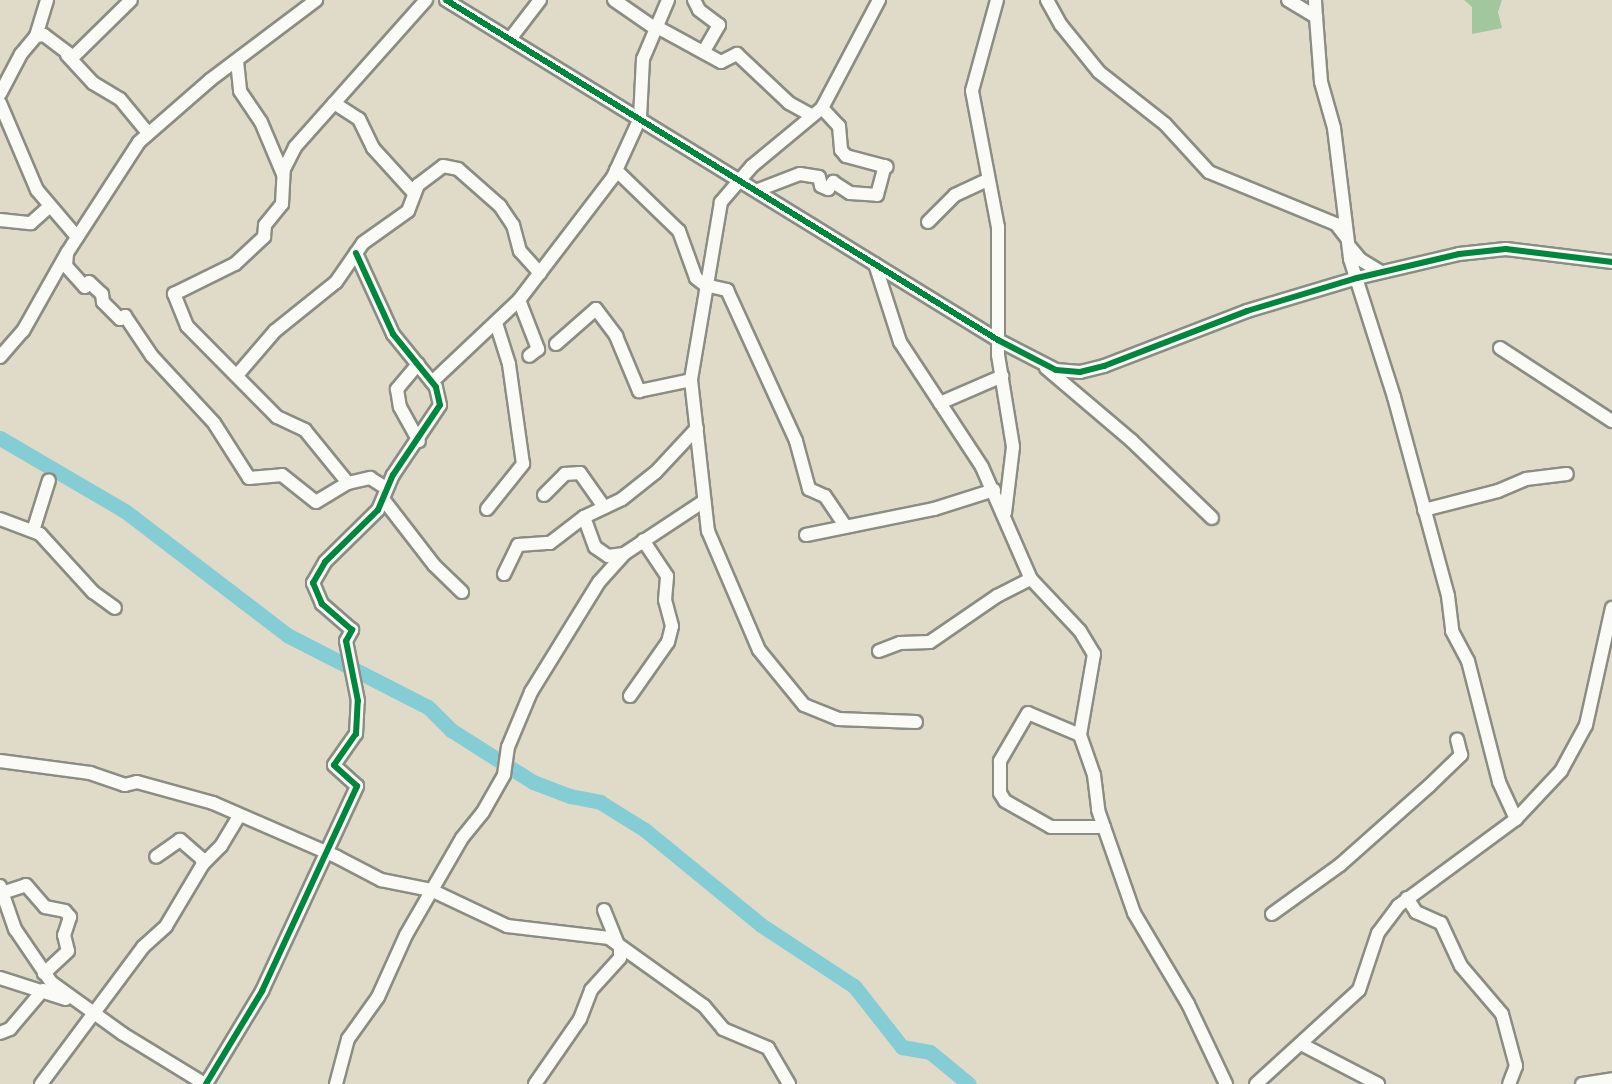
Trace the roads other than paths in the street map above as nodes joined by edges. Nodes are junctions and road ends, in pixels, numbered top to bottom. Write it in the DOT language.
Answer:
graph roads {
  1 [pos="47,0"];
  2 [pos="131,0"];
  3 [pos="316,0"];
  4 [pos="426,0"];
  5 [pos="446,0"];
  6 [pos="540,0"];
  7 [pos="614,0"];
  8 [pos="668,0"];
  9 [pos="694,0"];
  10 [pos="879,0"];
  11 [pos="997,0"];
  12 [pos="1047,0"];
  13 [pos="1288,0"];
  14 [pos="1315,0"];
  15 [pos="1317,17"];
  16 [pos="656,28"];
  17 [pos="36,36"];
  18 [pos="510,39"];
  19 [pos="704,51"];
  20 [pos="67,55"];
  21 [pos="237,61"];
  22 [pos="347,89"];
  23 [pos="0,94"];
  24 [pos="0,103"];
  25 [pos="334,103"];
  26 [pos="822,108"];
  27 [pos="812,116"];
  28 [pos="640,118"];
  29 [pos="359,119"];
  30 [pos="148,134"];
  31 [pos="616,170"];
  32 [pos="283,175"];
  33 [pos="740,179"];
  34 [pos="987,180"];
  35 [pos="758,190"];
  36 [pos="414,193"];
  37 [pos="49,207"];
  38 [pos="0,220"];
  39 [pos="928,222"];
  40 [pos="77,237"];
  41 [pos="1348,241"];
  42 [pos="67,253"];
  43 [pos="356,253"];
  44 [pos="1612,262"];
  45 [pos="875,264"];
  46 [pos="1381,272"];
  47 [pos="540,273"];
  48 [pos="1357,278"];
  49 [pos="705,285"];
  50 [pos="519,300"];
  51 [pos="496,323"];
  52 [pos="998,340"];
  53 [pos="556,344"];
  54 [pos="1500,348"];
  55 [pos="2,350"];
  56 [pos="529,356"];
  57 [pos="418,364"];
  58 [pos="1044,366"];
  59 [pos="238,374"];
  60 [pos="1002,376"];
  61 [pos="691,380"];
  62 [pos="432,382"];
  63 [pos="940,404"];
  64 [pos="1612,422"];
  65 [pos="697,428"];
  66 [pos="419,441"];
  67 [pos="1567,474"];
  68 [pos="49,480"];
  69 [pos="348,483"];
  70 [pos="994,490"];
  71 [pos="385,493"];
  72 [pos="544,495"];
  73 [pos="704,501"];
  74 [pos="604,507"];
  75 [pos="487,509"];
  76 [pos="1424,510"];
  77 [pos="1005,513"];
  78 [pos="584,517"];
  79 [pos="1212,518"];
  80 [pos="0,519"];
  81 [pos="846,527"];
  82 [pos="33,531"];
  83 [pos="806,535"];
  84 [pos="643,540"];
  85 [pos="624,554"];
  86 [pos="504,574"];
  87 [pos="1031,579"];
  88 [pos="462,592"];
  89 [pos="115,608"];
  90 [pos="1612,608"];
  91 [pos="879,651"];
  92 [pos="630,696"];
  93 [pos="916,722"];
  94 [pos="1080,735"];
  95 [pos="1457,739"];
  96 [pos="0,761"];
  97 [pos="239,816"];
  98 [pos="1516,819"];
  99 [pos="1104,827"];
  100 [pos="328,853"];
  101 [pos="156,857"];
  102 [pos="203,864"];
  103 [pos="1,890"];
  104 [pos="431,890"];
  105 [pos="1407,898"];
  106 [pos="604,910"];
  107 [pos="1272,914"];
  108 [pos="619,946"];
  109 [pos="44,973"];
  110 [pos="0,978"];
  111 [pos="43,990"];
  112 [pos="76,1002"];
  113 [pos="93,1014"];
  114 [pos="0,1033"];
  115 [pos="1301,1044"];
  116 [pos="1612,1080"];
  117 [pos="41,1084"];
  118 [pos="206,1084"];
  119 [pos="336,1084"];
  120 [pos="535,1084"];
  121 [pos="789,1084"];
  122 [pos="1226,1084"];
  123 [pos="1256,1084"];
  124 [pos="1377,1084"];
  125 [pos="1509,1084"];
  126 [pos="1582,1084"];
  1 -- 17 [label="street"];
  2 -- 20 [label="street"];
  3 -- 21 [label="street"];
  4 -- 22 [label="street"];
  5 -- 18 [label="street"];
  6 -- 18 [label="street"];
  7 -- 16 [label="street"];
  8 -- 16 [label="street"];
  9 -- 19 [label="street"];
  10 -- 26 [label="street"];
  11 -- 34 [label="street"];
  12 -- 41 [label="street"];
  13 -- 15 [label="street"];
  14 -- 15 [label="street"];
  15 -- 41 [label="street"];
  16 -- 19 [label="street"];
  16 -- 28 [label="street"];
  17 -- 20 [label="street"];
  17 -- 23 [label="street"];
  18 -- 28 [label="street"];
  19 -- 27 [label="street"];
  20 -- 30 [label="street"];
  21 -- 30 [label="street"];
  21 -- 32 [label="street"];
  22 -- 25 [label="street"];
  22 -- 29 [label="street"];
  24 -- 37 [label="street"];
  25 -- 29 [label="street"];
  25 -- 32 [label="street"];
  26 -- 27 [label="street"];
  26 -- 35 [label="street"];
  27 -- 33 [label="street"];
  28 -- 31 [label="street"];
  28 -- 33 [label="street"];
  29 -- 36 [label="street"];
  30 -- 40 [label="street"];
  31 -- 47 [label="street"];
  31 -- 49 [label="street"];
  32 -- 59 [label="street"];
  33 -- 35 [label="street"];
  33 -- 49 [label="street"];
  34 -- 39 [label="street"];
  34 -- 52 [label="street"];
  35 -- 45 [label="street"];
  36 -- 43 [label="street"];
  36 -- 47 [label="street"];
  37 -- 38 [label="street"];
  37 -- 40 [label="street"];
  40 -- 42 [label="street"];
  41 -- 46 [label="street"];
  41 -- 48 [label="street"];
  42 -- 55 [label="street"];
  42 -- 69 [label="street"];
  43 -- 57 [label="street"];
  43 -- 59 [label="street"];
  44 -- 46 [label="street"];
  45 -- 52 [label="street"];
  45 -- 63 [label="street"];
  46 -- 48 [label="street"];
  47 -- 50 [label="street"];
  48 -- 58 [label="street"];
  48 -- 76 [label="street"];
  49 -- 61 [label="street"];
  49 -- 81 [label="street"];
  50 -- 51 [label="street"];
  50 -- 56 [label="street"];
  51 -- 62 [label="street"];
  51 -- 75 [label="street"];
  52 -- 58 [label="street"];
  52 -- 60 [label="street"];
  53 -- 61 [label="street"];
  54 -- 64 [label="street"];
  57 -- 62 [label="street"];
  57 -- 66 [label="street"];
  58 -- 79 [label="street"];
  59 -- 69 [label="street"];
  60 -- 63 [label="street"];
  60 -- 77 [label="street"];
  61 -- 65 [label="street"];
  62 -- 66 [label="street"];
  63 -- 70 [label="street"];
  65 -- 73 [label="street"];
  65 -- 74 [label="street"];
  66 -- 71 [label="street"];
  67 -- 76 [label="street"];
  68 -- 82 [label="street"];
  69 -- 71 [label="street"];
  70 -- 77 [label="street"];
  70 -- 81 [label="street"];
  71 -- 88 [label="street"];
  71 -- 100 [label="street"];
  72 -- 74 [label="street"];
  73 -- 84 [label="street"];
  73 -- 93 [label="street"];
  74 -- 78 [label="street"];
  76 -- 98 [label="street"];
  77 -- 87 [label="street"];
  78 -- 85 [label="street"];
  78 -- 86 [label="street"];
  80 -- 82 [label="street"];
  81 -- 83 [label="street"];
  82 -- 89 [label="street"];
  84 -- 85 [label="street"];
  84 -- 92 [label="street"];
  85 -- 104 [label="street"];
  87 -- 91 [label="street"];
  87 -- 94 [label="street"];
  90 -- 98 [label="street"];
  94 -- 99 [label="street"];
  94 -- 99 [label="street"];
  95 -- 107 [label="street"];
  96 -- 97 [label="street"];
  97 -- 100 [label="street"];
  97 -- 102 [label="street"];
  98 -- 105 [label="street"];
  99 -- 122 [label="street"];
  100 -- 104 [label="street"];
  100 -- 118 [label="street"];
  101 -- 102 [label="street"];
  102 -- 113 [label="street"];
  103 -- 109 [label="street"];
  103 -- 109 [label="street"];
  104 -- 108 [label="street"];
  104 -- 119 [label="street"];
  105 -- 115 [label="street"];
  105 -- 125 [label="street"];
  106 -- 108 [label="street"];
  108 -- 120 [label="street"];
  108 -- 121 [label="street"];
  109 -- 112 [label="street"];
  110 -- 111 [label="street"];
  111 -- 112 [label="street"];
  111 -- 114 [label="street"];
  112 -- 113 [label="street"];
  113 -- 117 [label="street"];
  113 -- 118 [label="street"];
  115 -- 123 [label="street"];
  115 -- 124 [label="street"];
  116 -- 126 [label="street"];
}
